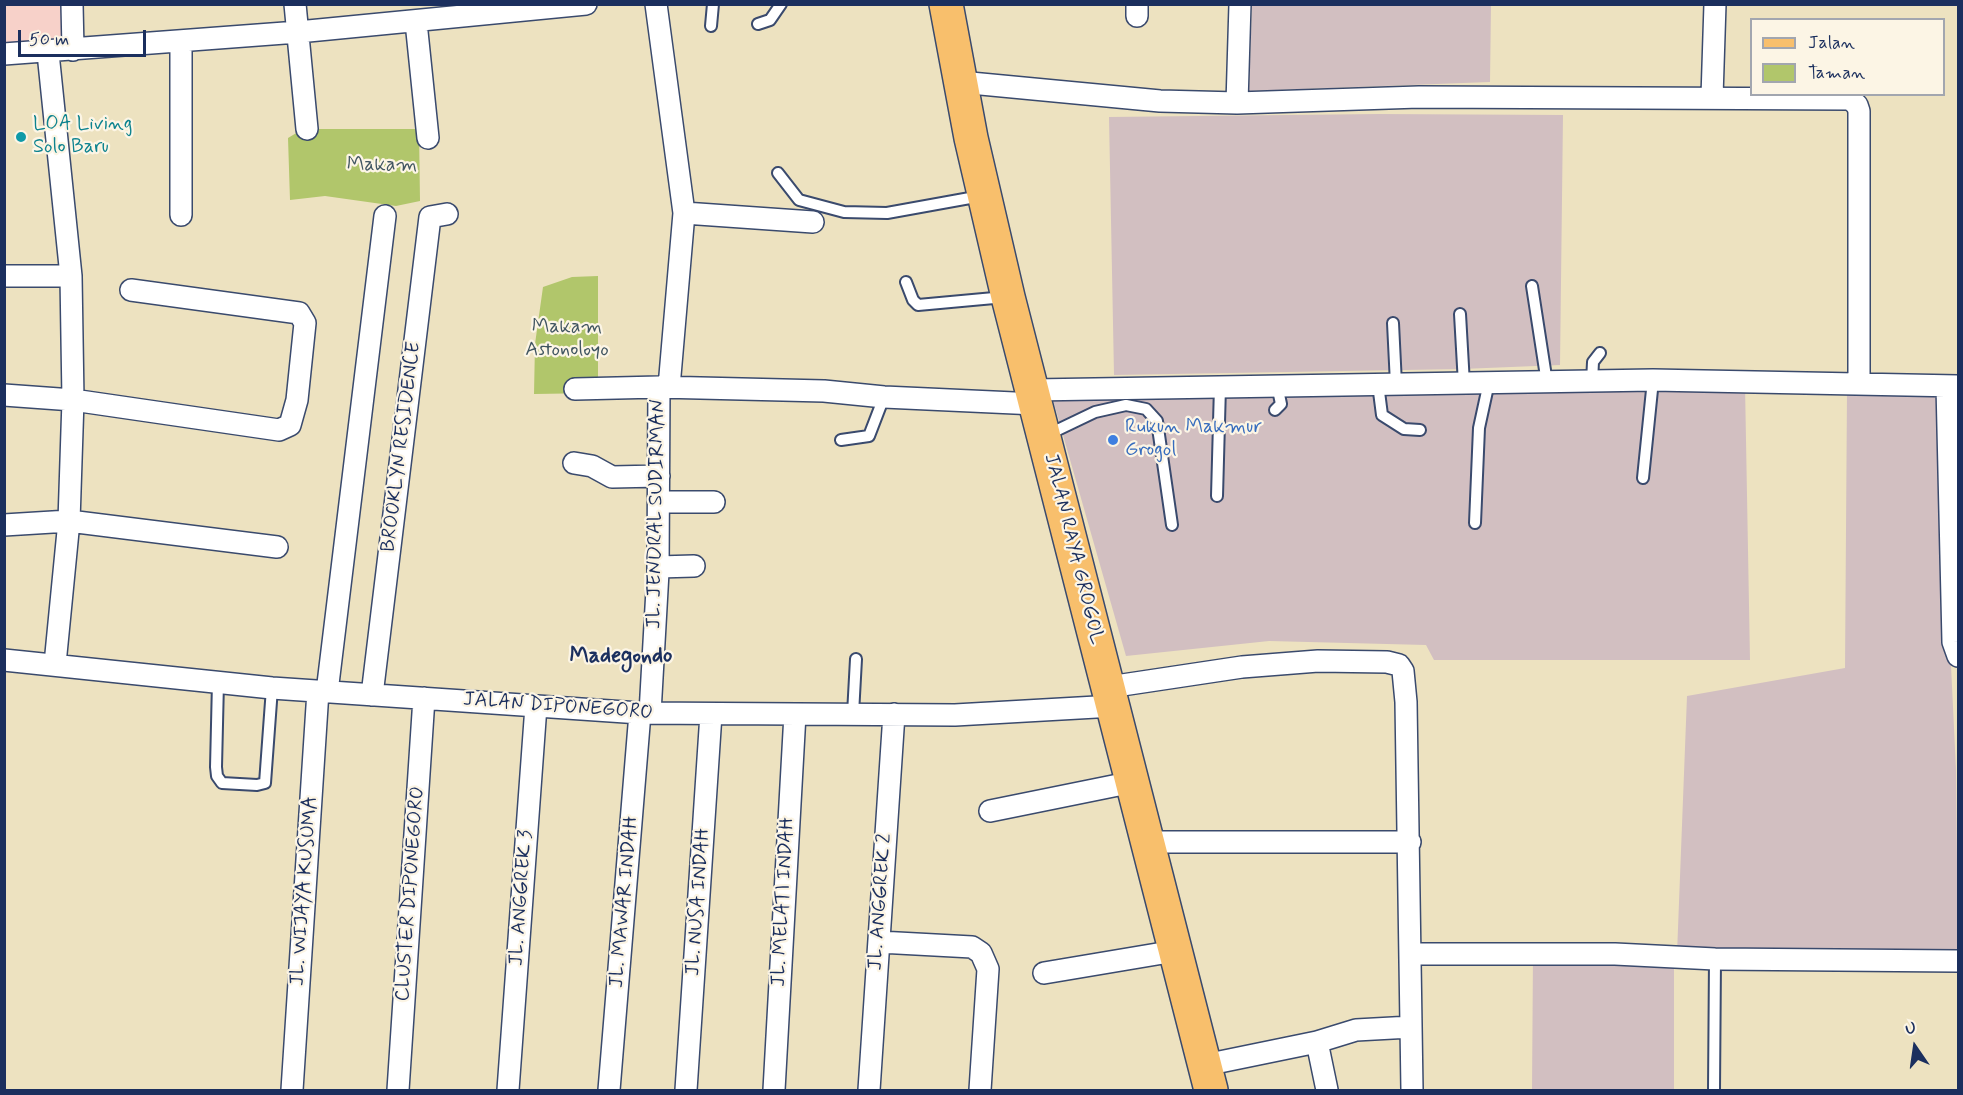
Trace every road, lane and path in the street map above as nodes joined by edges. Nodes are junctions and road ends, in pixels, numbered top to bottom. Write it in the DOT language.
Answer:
graph roads {
  1 [pos="72,4"];
  2 [pos="295,4"];
  3 [pos="586,4"];
  4 [pos="656,4"];
  5 [pos="713,4"];
  6 [pos="781,4"];
  7 [pos="946,4"];
  8 [pos="1240,4"];
  9 [pos="1715,4"];
  10 [pos="531,6"];
  11 [pos="416,22"];
  12 [pos="758,24"];
  13 [pos="711,26"];
  14 [pos="298,32"];
  15 [pos="181,42"];
  16 [pos="74,50"];
  17 [pos="48,53"];
  18 [pos="4,54"];
  19 [pos="960,82"];
  20 [pos="1712,97"];
  21 [pos="1237,102"];
  22 [pos="307,129"];
  23 [pos="428,138"];
  24 [pos="778,173"];
  25 [pos="985,195"];
  26 [pos="684,213"];
  27 [pos="447,214"];
  28 [pos="181,215"];
  29 [pos="385,216"];
  30 [pos="813,222"];
  31 [pos="4,276"];
  32 [pos="71,276"];
  33 [pos="906,282"];
  34 [pos="1532,286"];
  35 [pos="131,290"];
  36 [pos="1008,297"];
  37 [pos="1460,314"];
  38 [pos="1393,323"];
  39 [pos="1600,353"];
  40 [pos="1653,380"];
  41 [pos="1489,382"];
  42 [pos="1592,383"];
  43 [pos="1387,384"];
  44 [pos="1464,384"];
  45 [pos="1547,384"];
  46 [pos="1859,384"];
  47 [pos="1277,385"];
  48 [pos="1220,386"];
  49 [pos="1953,386"];
  50 [pos="664,387"];
  51 [pos="575,389"];
  52 [pos="4,394"];
  53 [pos="884,397"];
  54 [pos="1035,397"];
  55 [pos="73,400"];
  56 [pos="1275,410"];
  57 [pos="1420,430"];
  58 [pos="1044,436"];
  59 [pos="841,440"];
  60 [pos="574,463"];
  61 [pos="659,476"];
  62 [pos="1644,478"];
  63 [pos="1217,496"];
  64 [pos="659,502"];
  65 [pos="714,502"];
  66 [pos="69,521"];
  67 [pos="1475,523"];
  68 [pos="4,525"];
  69 [pos="1172,525"];
  70 [pos="277,547"];
  71 [pos="694,566"];
  72 [pos="658,567"];
  73 [pos="1959,656"];
  74 [pos="856,659"];
  75 [pos="4,660"];
  76 [pos="54,664"];
  77 [pos="218,682"];
  78 [pos="272,688"];
  79 [pos="322,692"];
  80 [pos="372,695"];
  81 [pos="1111,697"];
  82 [pos="424,698"];
  83 [pos="536,706"];
  84 [pos="645,713"];
  85 [pos="711,714"];
  86 [pos="795,714"];
  87 [pos="853,714"];
  88 [pos="894,714"];
  89 [pos="1133,782"];
  90 [pos="990,811"];
  91 [pos="1149,842"];
  92 [pos="1410,842"];
  93 [pos="879,942"];
  94 [pos="1174,951"];
  95 [pos="1410,954"];
  96 [pos="1715,959"];
  97 [pos="1959,962"];
  98 [pos="1044,973"];
  99 [pos="1411,1027"];
  100 [pos="1317,1042"];
  101 [pos="1208,1078"];
  102 [pos="292,1090"];
  103 [pos="398,1090"];
  104 [pos="508,1090"];
  105 [pos="609,1090"];
  106 [pos="686,1090"];
  107 [pos="774,1090"];
  108 [pos="869,1090"];
  109 [pos="980,1090"];
  110 [pos="1327,1090"];
  111 [pos="1412,1090"];
  112 [pos="1714,1090"];
  1 -- 16 [label="street"];
  2 -- 14 [label="street"];
  3 -- 10 [label="street"];
  4 -- 26 [label="street, JL. JENDRAL SUDIRMAN"];
  5 -- 13 [label="lane"];
  6 -- 12 [label="lane"];
  7 -- 19 [label="main road, JALAN RAYA GROGOL"];
  8 -- 21 [label="street"];
  9 -- 20 [label="street"];
  10 -- 11 [label="street"];
  11 -- 14 [label="street"];
  11 -- 23 [label="street"];
  14 -- 15 [label="street"];
  14 -- 22 [label="street"];
  15 -- 16 [label="street"];
  15 -- 28 [label="street"];
  16 -- 17 [label="street"];
  17 -- 18 [label="street"];
  17 -- 32 [label="street"];
  19 -- 21 [label="street"];
  19 -- 25 [label="main road, JALAN RAYA GROGOL"];
  20 -- 21 [label="street"];
  20 -- 46 [label="street"];
  24 -- 25 [label="lane"];
  25 -- 36 [label="main road, JALAN RAYA GROGOL"];
  26 -- 30 [label="street"];
  26 -- 50 [label="street, JL. JENDRAL SUDIRMAN"];
  27 -- 80 [label="street, BROOKLYN RESIDENCE"];
  29 -- 79 [label="street, JL. WIJAYA KUSUMA"];
  31 -- 32 [label="street"];
  32 -- 55 [label="street"];
  33 -- 36 [label="lane"];
  34 -- 45 [label="lane"];
  35 -- 55 [label="street"];
  36 -- 54 [label="main road, JALAN RAYA GROGOL"];
  37 -- 44 [label="lane"];
  38 -- 43 [label="lane"];
  39 -- 42 [label="lane"];
  40 -- 42 [label="street"];
  40 -- 46 [label="street"];
  40 -- 62 [label="lane"];
  41 -- 44 [label="street"];
  41 -- 45 [label="street"];
  41 -- 67 [label="lane"];
  42 -- 45 [label="street"];
  43 -- 44 [label="street"];
  43 -- 47 [label="street"];
  43 -- 57 [label="lane"];
  46 -- 49 [label="street"];
  47 -- 48 [label="street"];
  47 -- 56 [label="lane"];
  48 -- 54 [label="street"];
  48 -- 63 [label="lane"];
  49 -- 73 [label="street"];
  50 -- 51 [label="street"];
  50 -- 53 [label="street"];
  50 -- 61 [label="street, JL. JENDRAL SUDIRMAN"];
  52 -- 55 [label="street"];
  53 -- 54 [label="street"];
  53 -- 59 [label="lane"];
  54 -- 58 [label="main road, JALAN RAYA GROGOL"];
  55 -- 66 [label="street"];
  58 -- 69 [label="lane"];
  58 -- 81 [label="main road, JALAN RAYA GROGOL"];
  60 -- 61 [label="street"];
  61 -- 64 [label="street, JL. JENDRAL SUDIRMAN"];
  64 -- 65 [label="street"];
  64 -- 72 [label="street, JL. JENDRAL SUDIRMAN"];
  66 -- 68 [label="street"];
  66 -- 70 [label="street"];
  66 -- 76 [label="street"];
  71 -- 72 [label="street"];
  72 -- 84 [label="street, JL. JENDRAL SUDIRMAN"];
  74 -- 87 [label="lane"];
  75 -- 76 [label="street, JALAN DIPONEGORO"];
  76 -- 77 [label="street, JALAN DIPONEGORO"];
  77 -- 78 [label="street, JALAN DIPONEGORO"];
  77 -- 78 [label="lane"];
  78 -- 79 [label="street, JALAN DIPONEGORO"];
  79 -- 80 [label="street, JALAN DIPONEGORO"];
  79 -- 102 [label="street, JL. WIJAYA KUSUMA"];
  80 -- 82 [label="street, JALAN DIPONEGORO"];
  81 -- 88 [label="street, JALAN DIPONEGORO"];
  81 -- 89 [label="main road, JALAN RAYA GROGOL"];
  81 -- 92 [label="street, JALAN DIPONEGORO"];
  82 -- 83 [label="street, JALAN DIPONEGORO"];
  82 -- 103 [label="street, CLUSTER DIPONEGORO"];
  83 -- 84 [label="street, JALAN DIPONEGORO"];
  83 -- 104 [label="street, JL. ANGGREK 3"];
  84 -- 85 [label="street, JALAN DIPONEGORO"];
  84 -- 105 [label="street, JL. MAWAR INDAH"];
  85 -- 86 [label="street, JALAN DIPONEGORO"];
  85 -- 106 [label="street, JL. NUSA INDAH"];
  86 -- 87 [label="street, JALAN DIPONEGORO"];
  86 -- 107 [label="street, JL. MELATI INDAH"];
  87 -- 88 [label="street, JALAN DIPONEGORO"];
  88 -- 93 [label="street, JL. ANGGREK 2"];
  89 -- 90 [label="street"];
  89 -- 91 [label="main road, JALAN RAYA GROGOL"];
  91 -- 92 [label="street"];
  91 -- 94 [label="main road, JALAN RAYA GROGOL"];
  92 -- 95 [label="street"];
  93 -- 108 [label="street, JL. ANGGREK 2"];
  93 -- 109 [label="street"];
  94 -- 98 [label="street"];
  94 -- 101 [label="main road, JALAN RAYA GROGOL"];
  95 -- 96 [label="street"];
  95 -- 99 [label="street"];
  96 -- 97 [label="street"];
  96 -- 112 [label="lane"];
  99 -- 100 [label="street"];
  99 -- 111 [label="street"];
  100 -- 101 [label="street"];
  100 -- 110 [label="street"];
}
